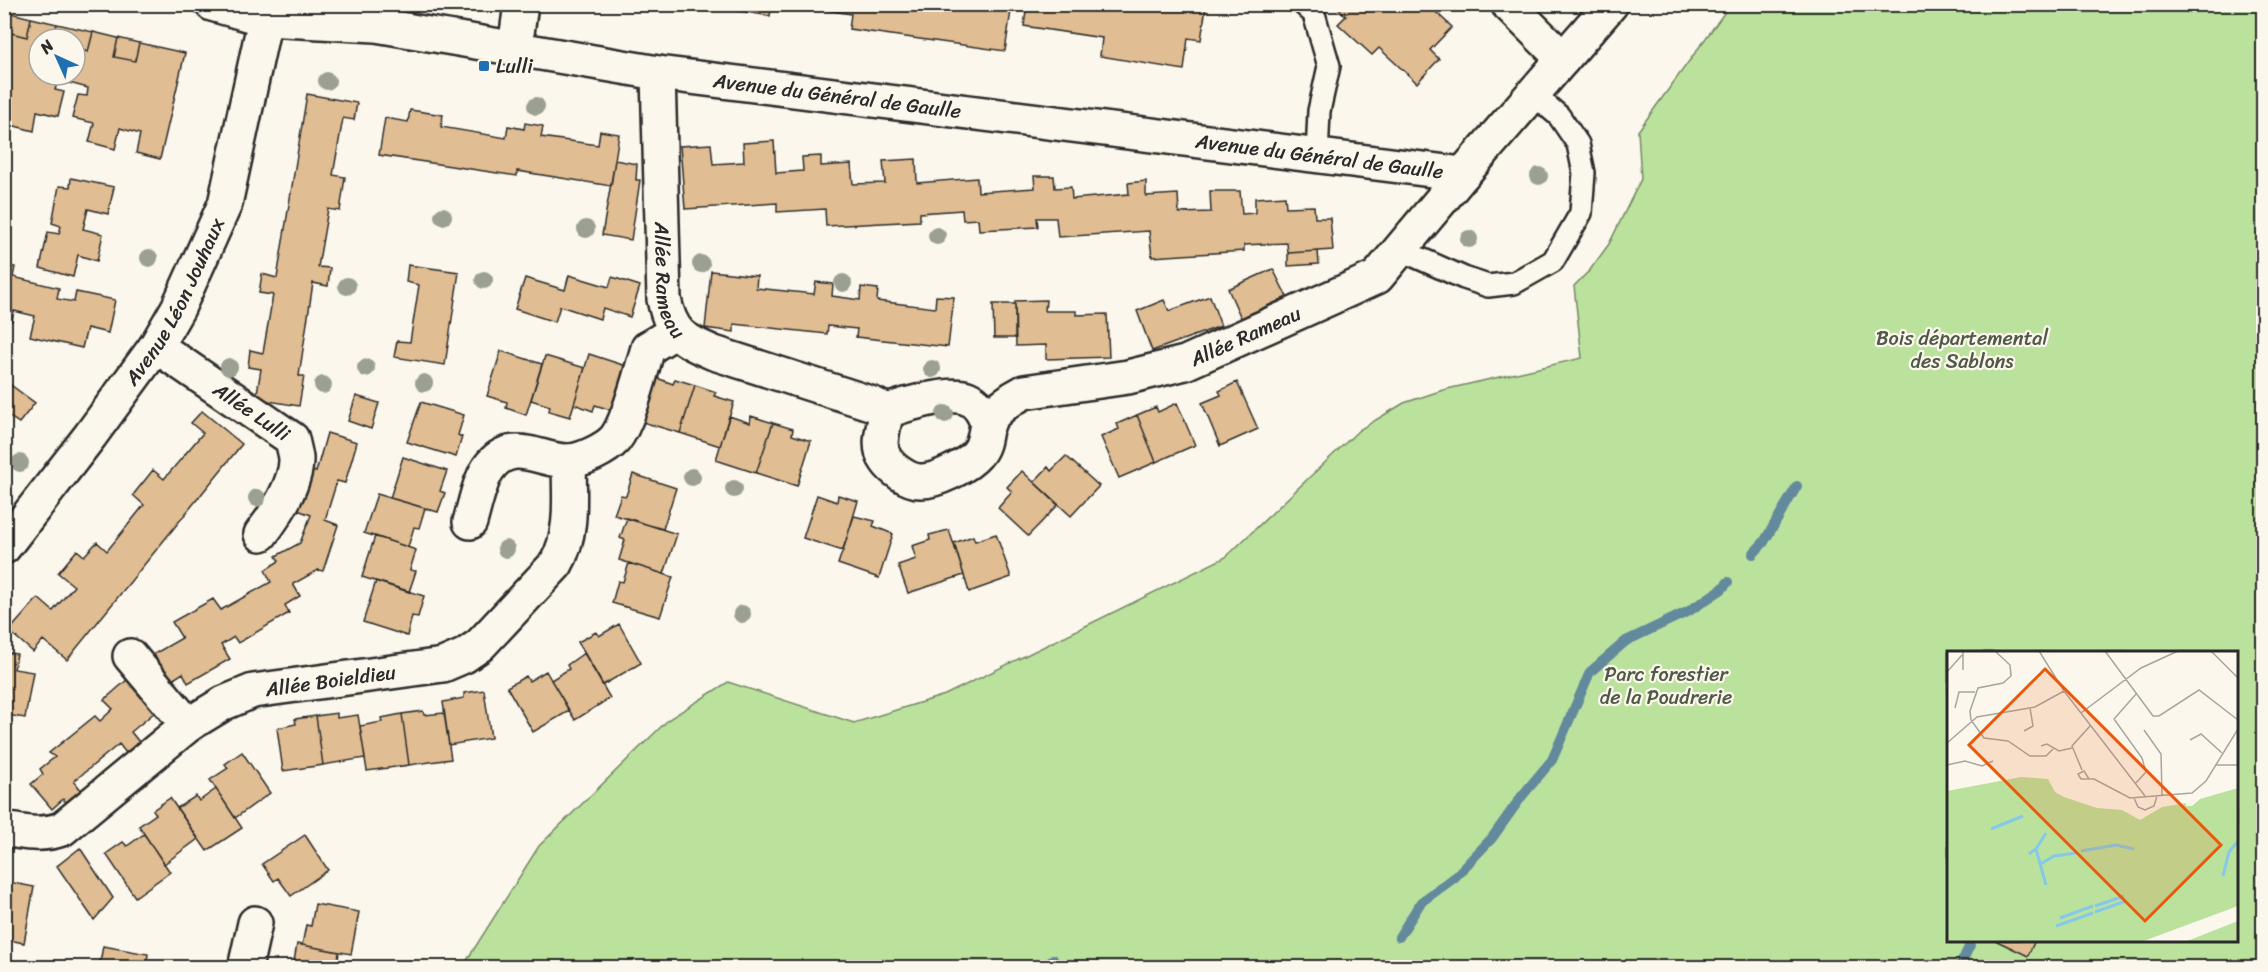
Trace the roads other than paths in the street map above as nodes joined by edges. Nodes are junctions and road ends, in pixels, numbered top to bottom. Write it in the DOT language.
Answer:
graph roads {
  1 [pos="212,4"];
  2 [pos="522,4"];
  3 [pos="1303,4"];
  4 [pos="1508,4"];
  5 [pos="1611,4"];
  6 [pos="265,19"];
  7 [pos="515,48"];
  8 [pos="1563,59"];
  9 [pos="658,73"];
  10 [pos="1533,94"];
  11 [pos="1317,156"];
  12 [pos="1463,174"];
  13 [pos="1401,250"];
  14 [pos="676,331"];
  15 [pos="156,346"];
  16 [pos="887,411"];
  17 [pos="988,424"];
  18 [pos="569,461"];
  19 [pos="470,522"];
  20 [pos="261,534"];
  21 [pos="4,547"];
  22 [pos="130,656"];
  23 [pos="188,725"];
  24 [pos="4,829"];
  25 [pos="255,923"];
  26 [pos="245,968"];
  1 -- 6 [label="street, Avenue du Général de Gaulle"];
  2 -- 7 [label="street"];
  3 -- 11 [label="lane"];
  4 -- 8 [label="street"];
  5 -- 8 [label="street, Allée Rameau"];
  6 -- 7 [label="street, Avenue du Général de Gaulle"];
  6 -- 15 [label="street, Avenue Léon Jouhaux"];
  7 -- 9 [label="street, Avenue du Général de Gaulle"];
  8 -- 10 [label="street, Allée Rameau"];
  9 -- 11 [label="street, Avenue du Général de Gaulle"];
  9 -- 14 [label="street, Allée Rameau"];
  10 -- 12 [label="street, Allée Rameau"];
  10 -- 13 [label="lane"];
  11 -- 12 [label="street, Avenue du Général de Gaulle"];
  12 -- 13 [label="street, Allée Rameau"];
  13 -- 17 [label="street, Allée Rameau"];
  14 -- 16 [label="street, Allée Rameau"];
  14 -- 18 [label="street"];
  15 -- 20 [label="street, Allée Lulli"];
  15 -- 21 [label="street, Avenue Léon Jouhaux"];
  16 -- 17 [label="street"];
  16 -- 17 [label="street, Allée Rameau"];
  18 -- 19 [label="street"];
  18 -- 23 [label="street, Allée Boieldieu"];
  22 -- 23 [label="street"];
  23 -- 24 [label="street, Allée Boieldieu"];
  25 -- 26 [label="street"];
}
